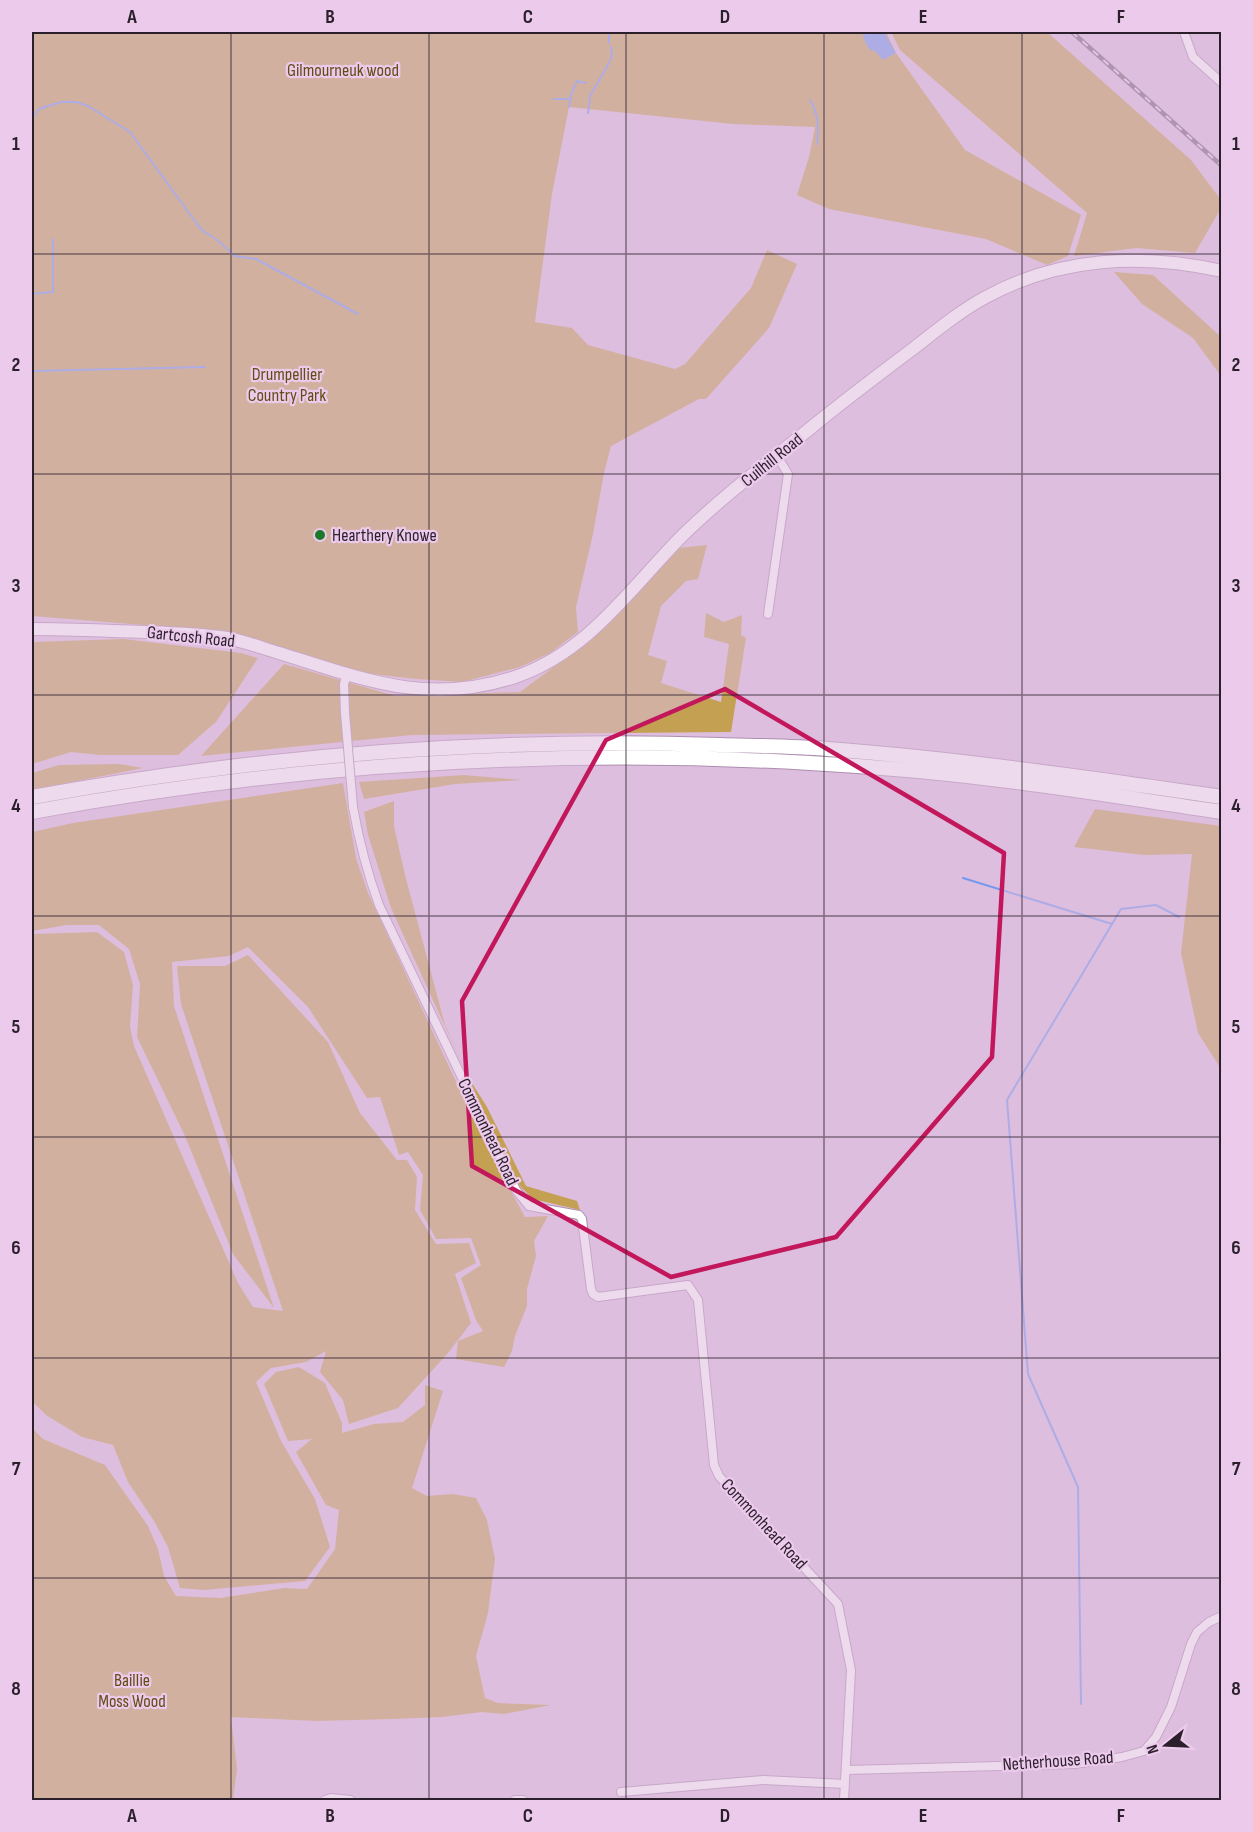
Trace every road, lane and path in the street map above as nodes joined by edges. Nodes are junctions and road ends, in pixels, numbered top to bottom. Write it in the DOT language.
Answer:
graph roads {
  1 [pos="1184,32"];
  2 [pos="1221,83"];
  3 [pos="1221,271"];
  4 [pos="777,456"];
  5 [pos="768,614"];
  6 [pos="32,629"];
  7 [pos="346,674"];
  8 [pos="32,797"];
  9 [pos="1221,797"];
  10 [pos="1221,812"];
  11 [pos="32,813"];
  12 [pos="1221,1616"];
  13 [pos="847,1770"];
  14 [pos="845,1784"];
  15 [pos="621,1792"];
  16 [pos="325,1800"];
  17 [pos="350,1800"];
  18 [pos="515,1800"];
  19 [pos="523,1800"];
  20 [pos="844,1800"];
  1 -- 2 [label="street"];
  3 -- 4 [label="main road, Cuilhill Road"];
  4 -- 5 [label="street"];
  4 -- 7 [label="main road, Cuilhill Road"];
  6 -- 7 [label="main road, Gartcosh Road"];
  7 -- 13 [label="street, Commonhead Road, bridge"];
  8 -- 9 [label="highway"];
  10 -- 11 [label="highway"];
  12 -- 13 [label="street, Netherhouse Road"];
  13 -- 14 [label="street, Commonhead Road"];
  14 -- 15 [label="street"];
  14 -- 20 [label="street, Commonhead Road"];
  16 -- 17 [label="street"];
  18 -- 19 [label="street"];
}
